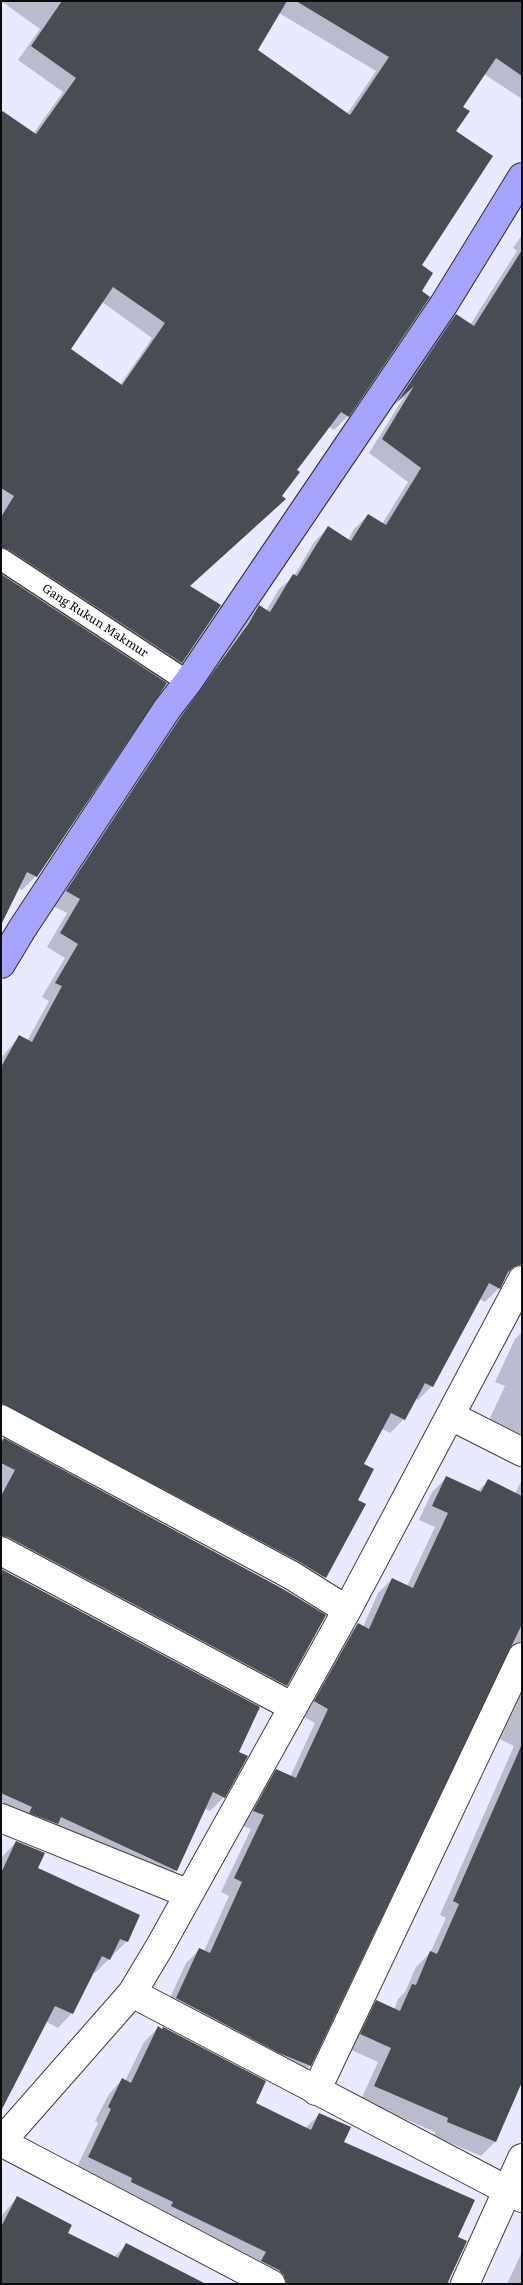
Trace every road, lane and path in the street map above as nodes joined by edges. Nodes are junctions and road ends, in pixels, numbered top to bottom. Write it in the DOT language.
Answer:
graph roads {
  1 [pos="522,177"];
  2 [pos="1,559"];
  3 [pos="188,682"];
  4 [pos="1,964"];
  5 [pos="522,1280"];
  6 [pos="451,1416"];
  7 [pos="1,1419"];
  8 [pos="522,1452"];
  9 [pos="1,1551"];
  10 [pos="347,1610"];
  11 [pos="522,1657"];
  12 [pos="293,1707"];
  13 [pos="1,1818"];
  14 [pos="189,1894"];
  15 [pos="132,1993"];
  16 [pos="316,2091"];
  17 [pos="522,2158"];
  18 [pos="514,2195"];
  19 [pos="271,2284"];
  20 [pos="465,2284"];
  1 -- 3 [label="street"];
  2 -- 3 [label="lane, Gang Rukun Makmur"];
  3 -- 4 [label="street"];
  5 -- 6 [label="street"];
  6 -- 8 [label="street"];
  6 -- 10 [label="street"];
  7 -- 10 [label="street"];
  9 -- 12 [label="street"];
  10 -- 12 [label="street"];
  11 -- 16 [label="street"];
  12 -- 14 [label="street"];
  13 -- 14 [label="street"];
  14 -- 15 [label="street"];
  15 -- 16 [label="street"];
  15 -- 19 [label="street"];
  16 -- 18 [label="street"];
  17 -- 18 [label="street"];
  18 -- 20 [label="street"];
}
